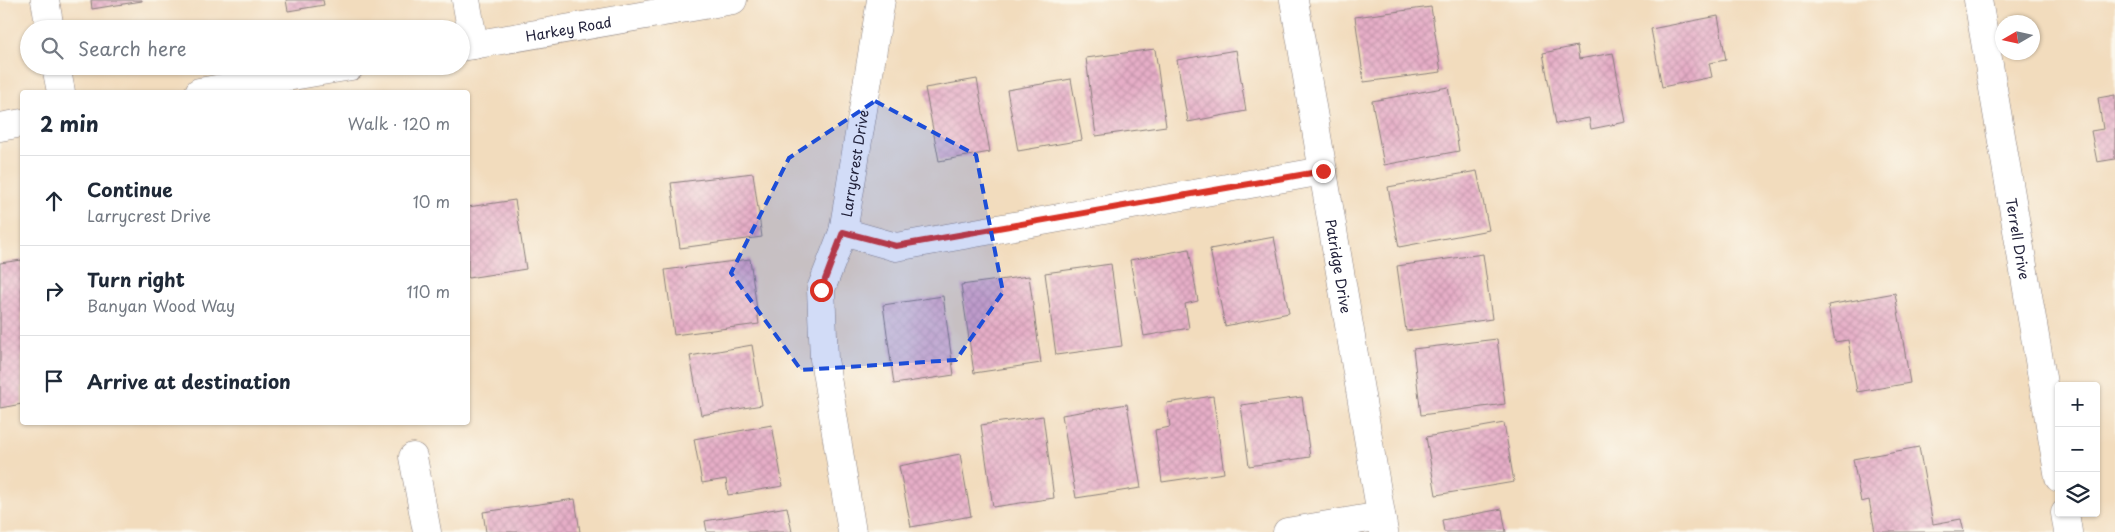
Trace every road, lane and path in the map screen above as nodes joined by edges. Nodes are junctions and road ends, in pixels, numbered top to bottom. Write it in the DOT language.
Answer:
graph roads {
  1 [pos="45,0"];
  2 [pos="466,0"];
  3 [pos="733,0"];
  4 [pos="881,0"];
  5 [pos="1294,0"];
  6 [pos="1978,0"];
  7 [pos="48,20"];
  8 [pos="467,20"];
  9 [pos="470,46"];
  10 [pos="58,75"];
  11 [pos="298,75"];
  12 [pos="61,90"];
  13 [pos="211,90"];
  14 [pos="20,123"];
  15 [pos="0,127"];
  16 [pos="1323,171"];
  17 [pos="843,232"];
  18 [pos="413,457"];
  19 [pos="2058,472"];
  20 [pos="2066,517"];
  21 [pos="1382,524"];
  22 [pos="427,532"];
  23 [pos="852,532"];
  24 [pos="1287,532"];
  25 [pos="2068,532"];
  1 -- 7 [label="street"];
  2 -- 8 [label="street"];
  3 -- 9 [label="street, Harkey Road"];
  4 -- 17 [label="street, Larrycrest Drive"];
  5 -- 16 [label="street, Patridge Drive"];
  6 -- 19 [label="street, Terrell Drive"];
  10 -- 12 [label="street"];
  11 -- 13 [label="street"];
  14 -- 15 [label="street"];
  16 -- 17 [label="street"];
  16 -- 21 [label="street, Patridge Drive"];
  17 -- 23 [label="street, Larrycrest Drive"];
  18 -- 22 [label="street"];
  20 -- 25 [label="street"];
  21 -- 24 [label="street"];
}
